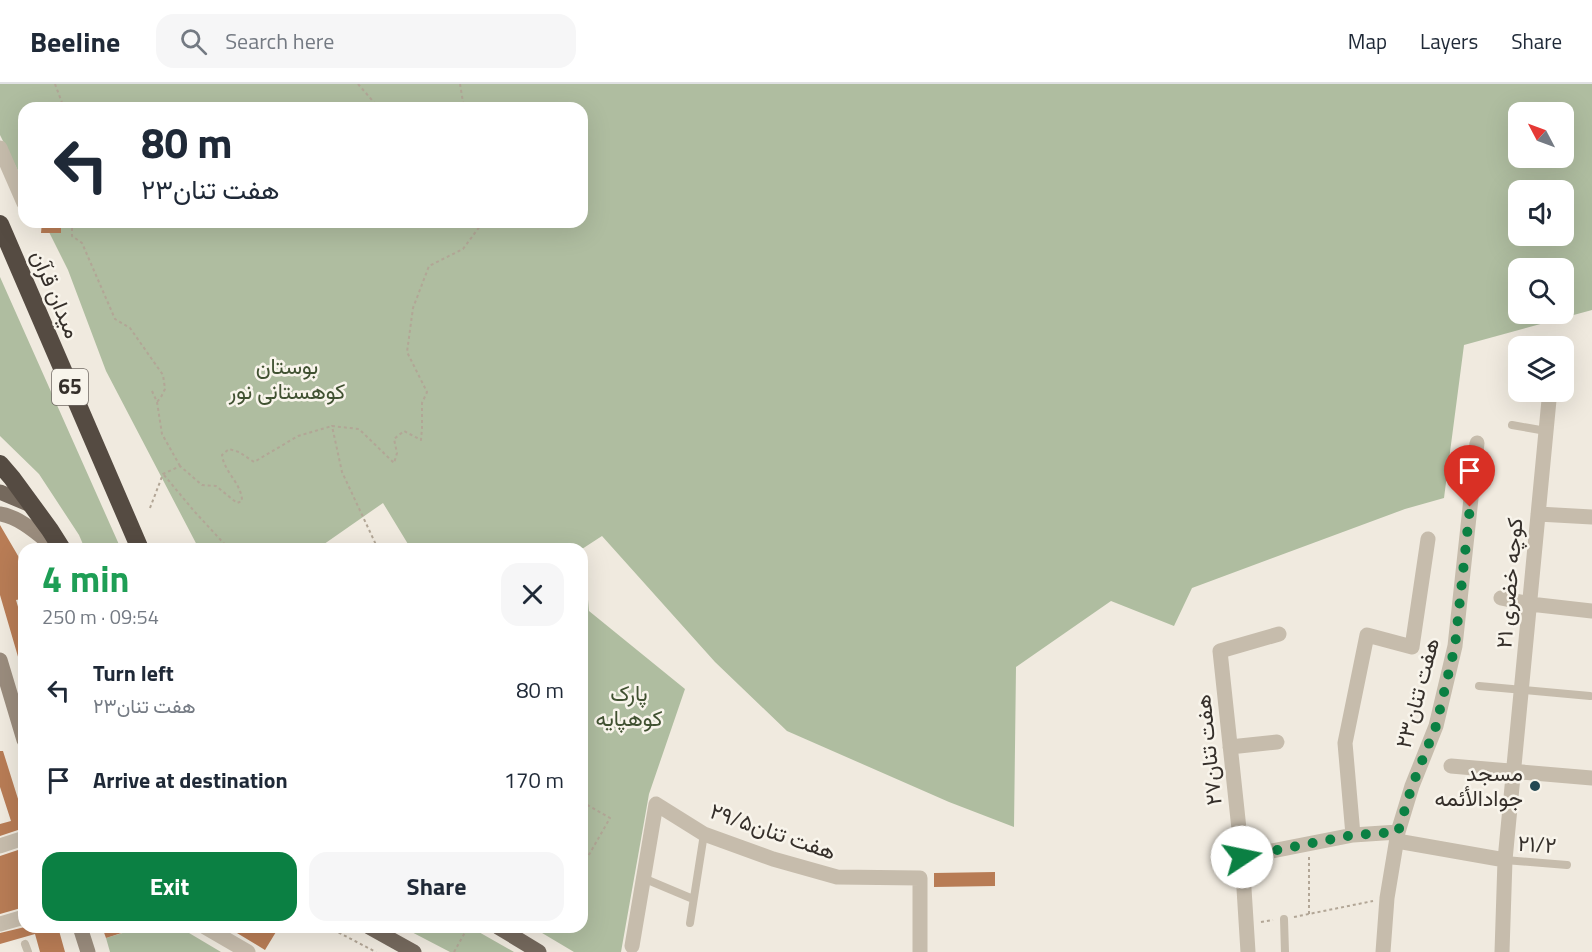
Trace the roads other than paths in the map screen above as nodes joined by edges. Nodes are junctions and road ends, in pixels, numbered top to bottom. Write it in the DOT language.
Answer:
graph roads {
  1 [pos="0,148"];
  2 [pos="18,189"];
  3 [pos="0,224"];
  4 [pos="1549,402"];
  5 [pos="1512,425"];
  6 [pos="1546,431"];
  7 [pos="1477,443"];
  8 [pos="0,464"];
  9 [pos="0,492"];
  10 [pos="33,506"];
  11 [pos="0,514"];
  12 [pos="1538,514"];
  13 [pos="1592,517"];
  14 [pos="1428,539"];
  15 [pos="51,543"];
  16 [pos="57,543"];
  17 [pos="137,543"];
  18 [pos="1501,598"];
  19 [pos="1530,604"];
  20 [pos="1592,611"];
  21 [pos="1279,634"];
  22 [pos="0,660"];
  23 [pos="1479,686"];
  24 [pos="1522,690"];
  25 [pos="1590,696"];
  26 [pos="18,720"];
  27 [pos="1277,742"];
  28 [pos="1230,747"];
  29 [pos="1451,766"];
  30 [pos="1515,770"];
  31 [pos="1592,777"];
  32 [pos="704,834"];
  33 [pos="1353,835"];
  34 [pos="1398,837"];
  35 [pos="18,840"];
  36 [pos="0,846"];
  37 [pos="1242,857"];
  38 [pos="1506,860"];
  39 [pos="1567,865"];
  40 [pos="643,878"];
  41 [pos="693,899"];
  42 [pos="18,919"];
  43 [pos="1284,919"];
  44 [pos="690,923"];
  45 [pos="0,924"];
  46 [pos="82,933"];
  47 [pos="215,933"];
  48 [pos="380,933"];
  49 [pos="508,933"];
  50 [pos="632,946"];
  51 [pos="88,952"];
  52 [pos="248,952"];
  53 [pos="414,952"];
  54 [pos="539,952"];
  55 [pos="920,952"];
  56 [pos="1248,952"];
  57 [pos="1285,952"];
  58 [pos="1383,952"];
  59 [pos="1502,952"];
  1 -- 2 [label="street"];
  3 -- 17 [label="highway, میدان قرآن / 65"];
  4 -- 6 [label="street, کوچه خضری ۲۱"];
  5 -- 6 [label="lane"];
  6 -- 12 [label="street, کوچه خضری ۲۱"];
  7 -- 34 [label="street, هفت تنان۲۳"];
  8 -- 10 [label="highway"];
  9 -- 10 [label="main road"];
  10 -- 16 [label="highway"];
  11 -- 15 [label="main road"];
  12 -- 13 [label="street"];
  12 -- 19 [label="street, کوچه خضری ۲۱"];
  14 -- 33 [label="street"];
  18 -- 19 [label="street"];
  19 -- 20 [label="street"];
  19 -- 24 [label="street, کوچه خضری ۲۱"];
  21 -- 28 [label="street, هفت تنان۲۷"];
  22 -- 26 [label="main road"];
  23 -- 24 [label="lane"];
  24 -- 25 [label="lane"];
  24 -- 30 [label="street, کوچه خضری ۲۱"];
  27 -- 28 [label="street"];
  28 -- 37 [label="street, هفت تنان۲۷"];
  29 -- 30 [label="street"];
  30 -- 31 [label="street"];
  30 -- 38 [label="street, کوچه خضری ۲۱"];
  32 -- 40 [label="street, ۲۹/۵هفت تنان"];
  32 -- 41 [label="lane"];
  32 -- 55 [label="street, ۲۹/۵هفت تنان"];
  33 -- 34 [label="street"];
  33 -- 37 [label="street"];
  34 -- 38 [label="street"];
  34 -- 58 [label="street, هفت تنان۲۳"];
  35 -- 36 [label="street"];
  37 -- 56 [label="street, هفت تنان۲۷"];
  38 -- 39 [label="lane, ۲۱/۲"];
  38 -- 59 [label="street, کوچه خضری ۲۱"];
  40 -- 41 [label="lane"];
  40 -- 50 [label="street, ۲۹/۵هفت تنان"];
  41 -- 44 [label="lane"];
  42 -- 45 [label="street"];
  43 -- 57 [label="lane"];
  46 -- 51 [label="main road"];
  47 -- 52 [label="street"];
  48 -- 53 [label="main road"];
  49 -- 54 [label="main road"];
}
